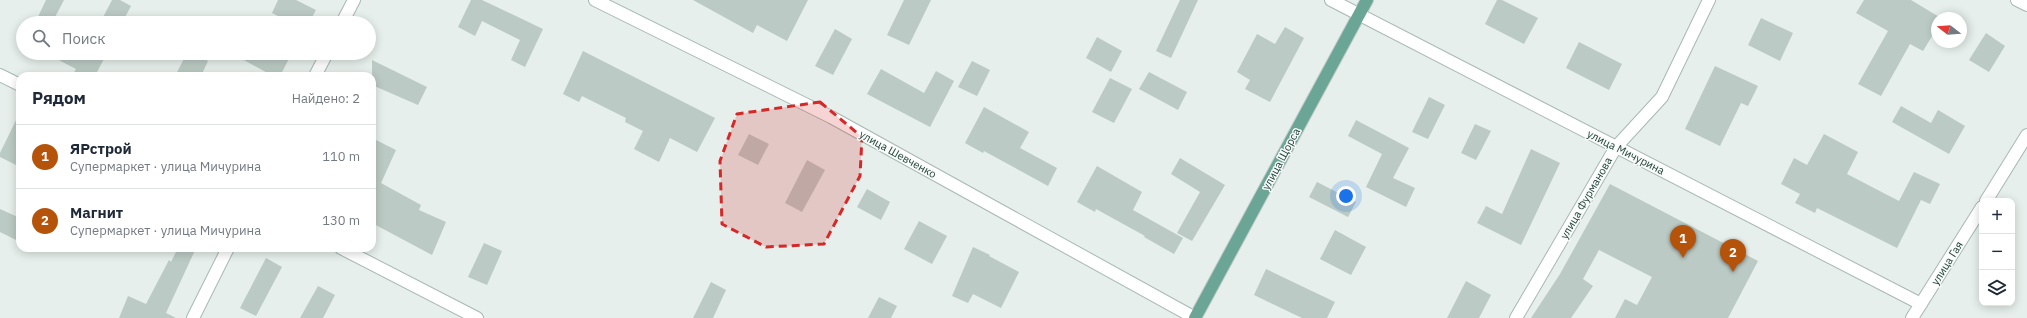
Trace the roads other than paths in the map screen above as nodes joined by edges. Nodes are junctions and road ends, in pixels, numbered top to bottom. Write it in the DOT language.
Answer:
graph roads {
  1 [pos="354,0"];
  2 [pos="595,0"];
  3 [pos="1331,0"];
  4 [pos="1367,0"];
  5 [pos="1709,0"];
  6 [pos="2017,0"];
  7 [pos="2027,5"];
  8 [pos="1359,15"];
  9 [pos="346,16"];
  10 [pos="323,60"];
  11 [pos="317,72"];
  12 [pos="0,75"];
  13 [pos="16,83"];
  14 [pos="2027,135"];
  15 [pos="1616,147"];
  16 [pos="1988,198"];
  17 [pos="1979,212"];
  18 [pos="226,252"];
  19 [pos="349,252"];
  20 [pos="1921,304"];
  21 [pos="192,318"];
  22 [pos="477,318"];
  23 [pos="1195,318"];
  24 [pos="1516,318"];
  25 [pos="1912,318"];
  1 -- 9 [label="street"];
  2 -- 23 [label="street, улица Шевченко"];
  3 -- 8 [label="street, улица Мичурина"];
  4 -- 8 [label="main road, улица Щорса"];
  5 -- 15 [label="street, улица Фурманова"];
  6 -- 7 [label="street"];
  8 -- 15 [label="street, улица Мичурина"];
  8 -- 23 [label="main road, улица Щорса"];
  10 -- 11 [label="street"];
  12 -- 13 [label="street"];
  14 -- 16 [label="street"];
  15 -- 20 [label="street, улица Мичурина"];
  15 -- 24 [label="street, улица Фурманова"];
  17 -- 20 [label="street, улица Гая"];
  18 -- 21 [label="street"];
  19 -- 22 [label="street"];
  20 -- 25 [label="street, улица Гая"];
}
